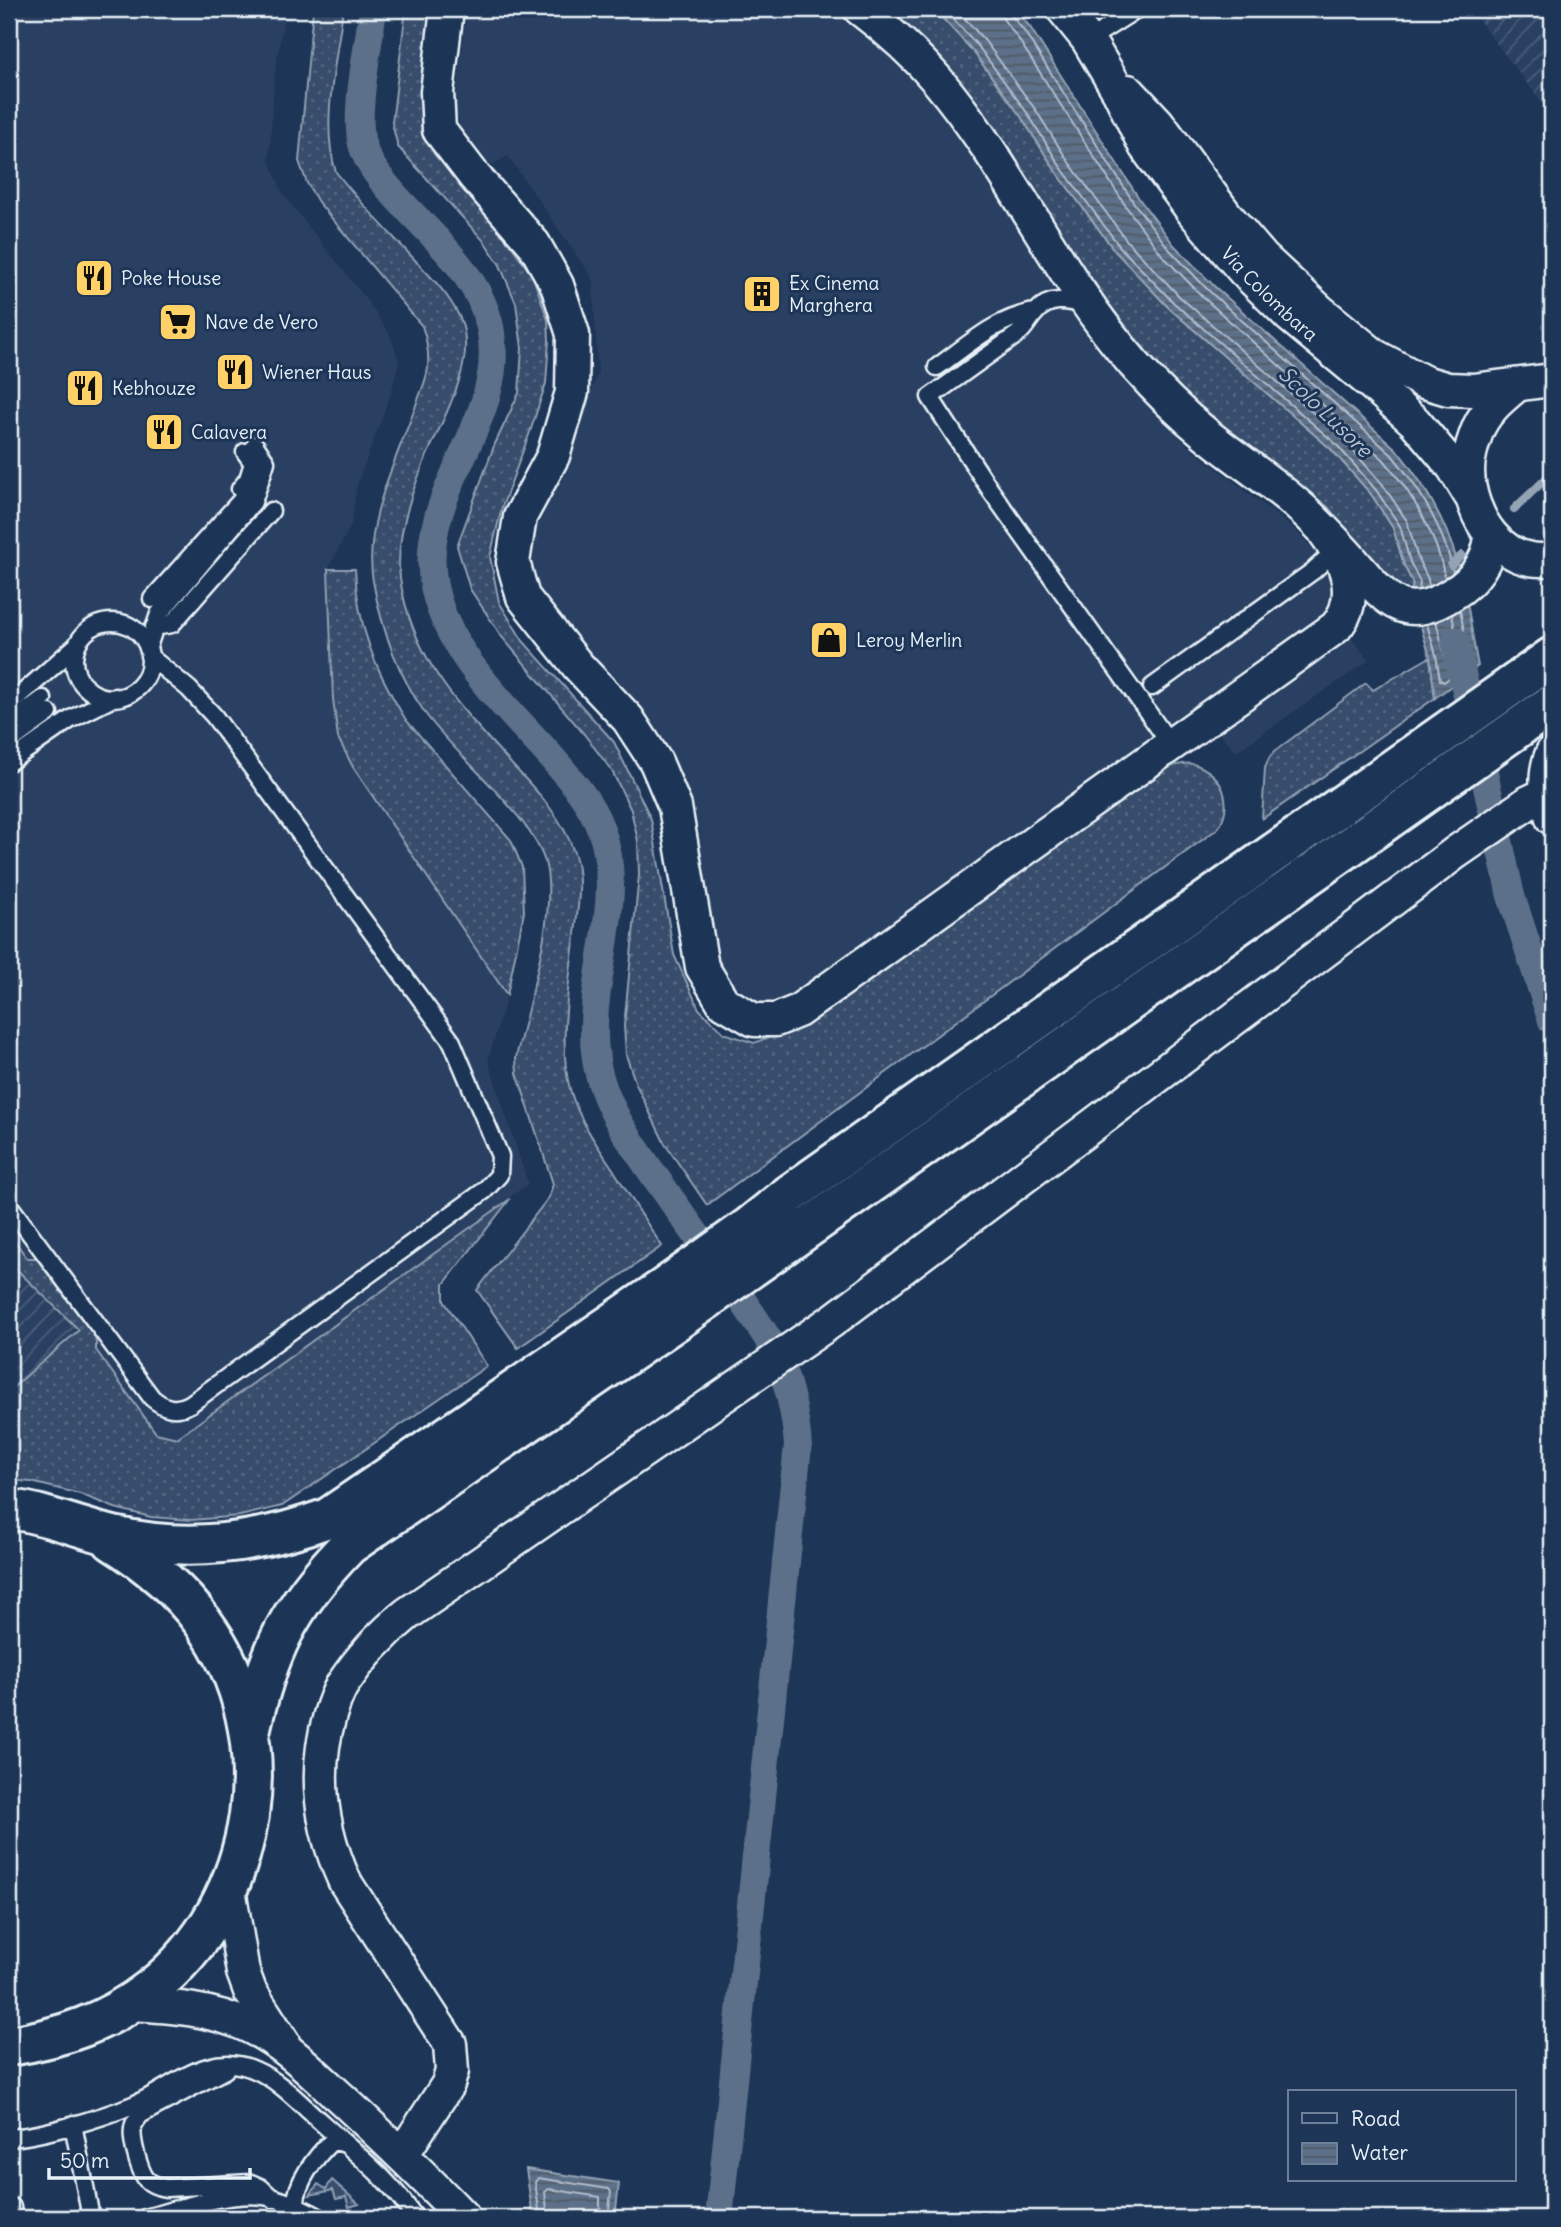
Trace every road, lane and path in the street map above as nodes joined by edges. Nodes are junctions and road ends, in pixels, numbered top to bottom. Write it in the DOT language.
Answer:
graph roads {
  1 [pos="447,9"];
  2 [pos="860,9"];
  3 [pos="1063,9"];
  4 [pos="1138,9"];
  5 [pos="1094,51"];
  6 [pos="1090,307"];
  7 [pos="1036,312"];
  8 [pos="937,367"];
  9 [pos="1552,380"];
  10 [pos="1517,385"];
  11 [pos="261,478"];
  12 [pos="1471,495"];
  13 [pos="271,511"];
  14 [pos="1331,540"];
  15 [pos="1490,543"];
  16 [pos="1552,559"];
  17 [pos="154,627"];
  18 [pos="76,646"];
  19 [pos="148,651"];
  20 [pos="1552,657"];
  21 [pos="145,682"];
  22 [pos="183,685"];
  23 [pos="1152,687"];
  24 [pos="115,697"];
  25 [pos="9,705"];
  26 [pos="1544,710"];
  27 [pos="9,724"];
  28 [pos="9,742"];
  29 [pos="36,744"];
  30 [pos="1171,744"];
  31 [pos="1552,753"];
  32 [pos="9,762"];
  33 [pos="9,774"];
  34 [pos="1542,804"];
  35 [pos="9,1205"];
  36 [pos="761,1239"];
  37 [pos="675,1301"];
  38 [pos="9,1509"];
  39 [pos="75,1525"];
  40 [pos="249,1736"];
  41 [pos="229,1889"];
  42 [pos="130,2004"];
  43 [pos="9,2046"];
  44 [pos="287,2049"];
  45 [pos="232,2063"];
  46 [pos="73,2124"];
  47 [pos="9,2137"];
  48 [pos="345,2144"];
  49 [pos="402,2155"];
  50 [pos="273,2199"];
  51 [pos="9,2207"];
  52 [pos="296,2207"];
  53 [pos="13,2218"];
  54 [pos="91,2218"];
  55 [pos="145,2218"];
  56 [pos="321,2218"];
  57 [pos="415,2218"];
  58 [pos="464,2218"];
  1 -- 30 [label="street"];
  2 -- 6 [label="street"];
  3 -- 5 [label="street, Via Colombara"];
  4 -- 5 [label="lane"];
  5 -- 10 [label="street, Via Colombara"];
  5 -- 12 [label="street, Via Colombara"];
  6 -- 7 [label="lane"];
  6 -- 14 [label="street"];
  7 -- 8 [label="lane"];
  7 -- 30 [label="lane"];
  9 -- 10 [label="street, Via Colombara"];
  10 -- 12 [label="street"];
  11 -- 11 [label="lane"];
  11 -- 17 [label="lane"];
  12 -- 15 [label="street"];
  13 -- 17 [label="lane"];
  14 -- 15 [label="street"];
  14 -- 23 [label="lane"];
  14 -- 30 [label="street"];
  15 -- 16 [label="street"];
  17 -- 19 [label="lane"];
  18 -- 19 [label="lane"];
  18 -- 24 [label="lane"];
  18 -- 25 [label="lane"];
  19 -- 21 [label="lane"];
  19 -- 22 [label="lane"];
  20 -- 36 [label="main road"];
  21 -- 22 [label="lane"];
  21 -- 24 [label="lane"];
  22 -- 35 [label="lane"];
  24 -- 29 [label="lane"];
  26 -- 36 [label="main road"];
  27 -- 28 [label="lane"];
  29 -- 32 [label="lane"];
  29 -- 33 [label="lane"];
  31 -- 34 [label="street"];
  34 -- 49 [label="street"];
  36 -- 37 [label="main road"];
  37 -- 39 [label="main road"];
  37 -- 40 [label="main road"];
  38 -- 39 [label="main road"];
  39 -- 40 [label="main road"];
  40 -- 41 [label="main road"];
  41 -- 42 [label="main road"];
  41 -- 44 [label="street"];
  42 -- 43 [label="main road"];
  42 -- 44 [label="street"];
  44 -- 49 [label="street"];
  45 -- 46 [label="lane"];
  45 -- 48 [label="lane"];
  45 -- 50 [label="lane"];
  46 -- 47 [label="lane"];
  46 -- 54 [label="lane"];
  48 -- 52 [label="lane"];
  48 -- 57 [label="lane"];
  49 -- 58 [label="street"];
  50 -- 52 [label="lane"];
  50 -- 55 [label="lane"];
  51 -- 53 [label="lane"];
  52 -- 56 [label="lane"];
}
